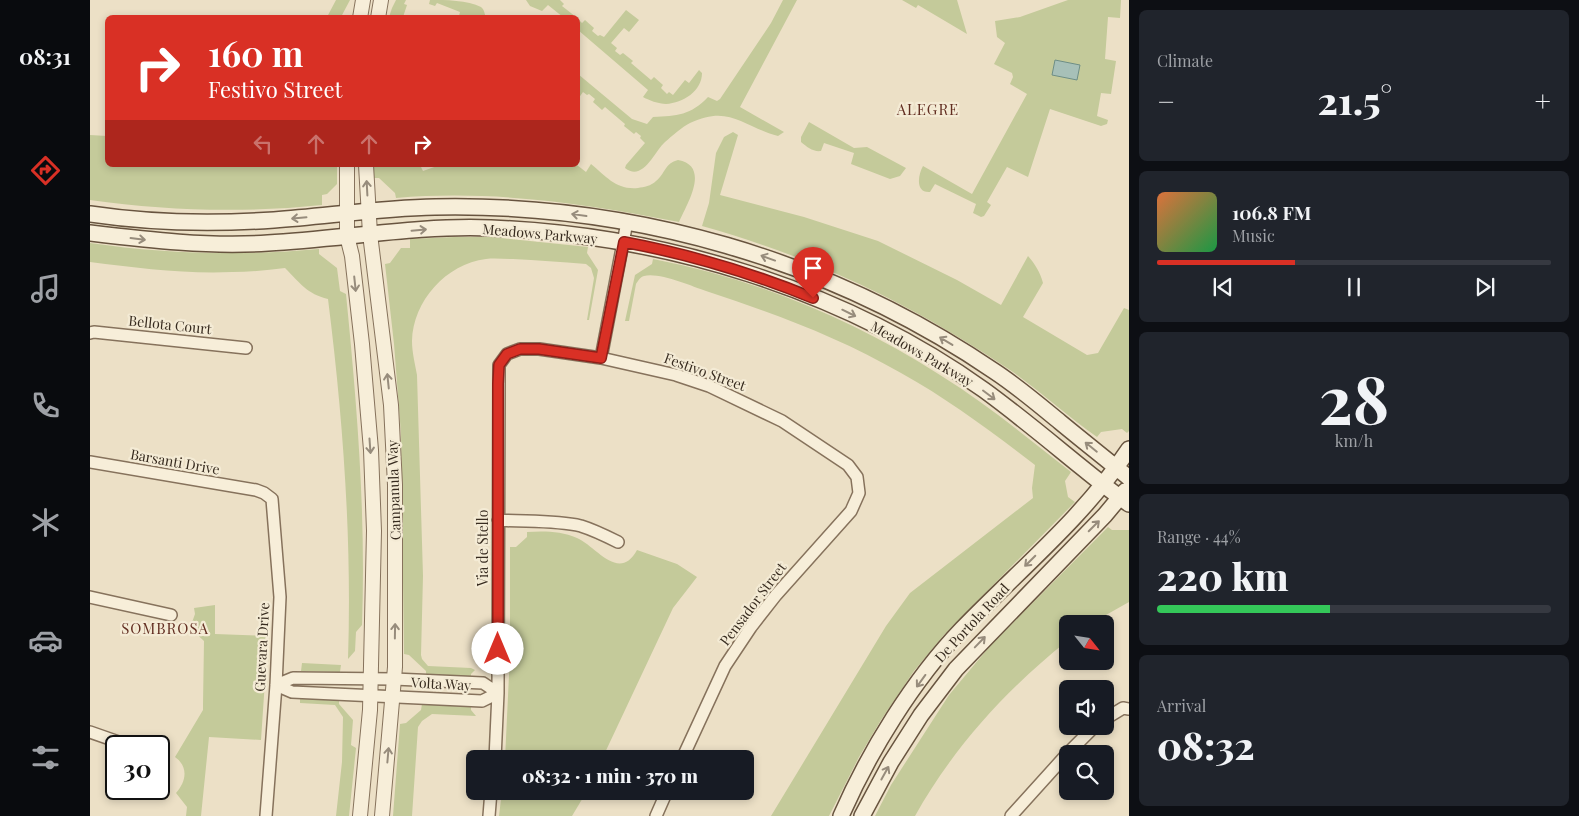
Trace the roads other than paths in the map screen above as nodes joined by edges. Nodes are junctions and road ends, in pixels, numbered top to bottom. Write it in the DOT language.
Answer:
graph roads {
  1 [pos="363,0"];
  2 [pos="381,0"];
  3 [pos="360,15"];
  4 [pos="378,15"];
  5 [pos="347,167"];
  6 [pos="366,167"];
  7 [pos="368,210"];
  8 [pos="90,214"];
  9 [pos="347,214"];
  10 [pos="627,222"];
  11 [pos="90,233"];
  12 [pos="370,234"];
  13 [pos="347,236"];
  14 [pos="624,242"];
  15 [pos="90,333"];
  16 [pos="246,348"];
  17 [pos="520,349"];
  18 [pos="601,358"];
  19 [pos="1129,449"];
  20 [pos="90,462"];
  21 [pos="1117,468"];
  22 [pos="858,477"];
  23 [pos="1129,478"];
  24 [pos="1103,485"];
  25 [pos="256,490"];
  26 [pos="1126,496"];
  27 [pos="498,520"];
  28 [pos="618,542"];
  29 [pos="90,597"];
  30 [pos="171,615"];
  31 [pos="370,679"];
  32 [pos="394,679"];
  33 [pos="276,685"];
  34 [pos="498,693"];
  35 [pos="370,695"];
  36 [pos="393,696"];
  37 [pos="1129,709"];
  38 [pos="1114,714"];
  39 [pos="90,732"];
  40 [pos="1086,735"];
  41 [pos="105,737"];
  42 [pos="495,750"];
  43 [pos="686,750"];
  44 [pos="490,800"];
  45 [pos="663,800"];
  46 [pos="1016,814"];
  47 [pos="266,816"];
  48 [pos="360,816"];
  49 [pos="382,816"];
  50 [pos="489,816"];
  51 [pos="656,816"];
  52 [pos="841,816"];
  53 [pos="862,816"];
  1 -- 3 [label="street"];
  2 -- 4 [label="street"];
  5 -- 9 [label="street, Campanula Way"];
  7 -- 6 [label="street, Campanula Way, one-way"];
  7 -- 9 [label="main road, Meadows Parkway"];
  10 -- 7 [label="main road, Meadows Parkway, one-way"];
  7 -- 12 [label="street, Campanula Way"];
  9 -- 8 [label="main road, Meadows Parkway, one-way"];
  9 -- 13 [label="street, Campanula Way"];
  10 -- 14 [label="street"];
  21 -- 10 [label="main road, Meadows Parkway, one-way"];
  11 -- 13 [label="main road, Meadows Parkway, one-way"];
  12 -- 13 [label="main road, Meadows Parkway"];
  12 -- 14 [label="main road, Meadows Parkway, one-way"];
  32 -- 12 [label="street, Campanula Way, one-way"];
  13 -- 31 [label="street, Campanula Way, one-way"];
  14 -- 18 [label="street"];
  14 -- 24 [label="main road, Meadows Parkway, one-way"];
  15 -- 16 [label="street, Bellota Court"];
  17 -- 18 [label="street, Festivo Street"];
  17 -- 27 [label="street, Via de Stello"];
  18 -- 22 [label="street, Festivo Street"];
  19 -- 21 [label="main road, De Portola Road"];
  20 -- 25 [label="street, Barsanti Drive"];
  21 -- 23 [label="main road, Meadows Parkway"];
  21 -- 24 [label="main road, De Portola Road"];
  22 -- 43 [label="street, Pensador Street"];
  24 -- 26 [label="main road, Meadows Parkway"];
  24 -- 52 [label="main road, De Portola Road, one-way"];
  25 -- 33 [label="street, Guevara Drive"];
  53 -- 26 [label="main road, De Portola Road, one-way"];
  27 -- 28 [label="street"];
  27 -- 34 [label="street, Via de Stello"];
  29 -- 30 [label="street"];
  31 -- 32 [label="street, Volta Way"];
  31 -- 33 [label="street, Volta Way"];
  31 -- 35 [label="street, Campanula Way"];
  32 -- 34 [label="street, Volta Way"];
  32 -- 36 [label="street, Campanula Way"];
  33 -- 35 [label="street, Volta Way"];
  33 -- 47 [label="street, Guevara Drive"];
  34 -- 36 [label="street, Volta Way"];
  34 -- 42 [label="street, Via de Stello"];
  35 -- 36 [label="street, Volta Way"];
  35 -- 48 [label="street, Campanula Way"];
  49 -- 36 [label="street, Campanula Way, one-way"];
  37 -- 38 [label="street"];
  39 -- 41 [label="street"];
  40 -- 46 [label="street"];
  44 -- 50 [label="street"];
  45 -- 51 [label="street"];
}
